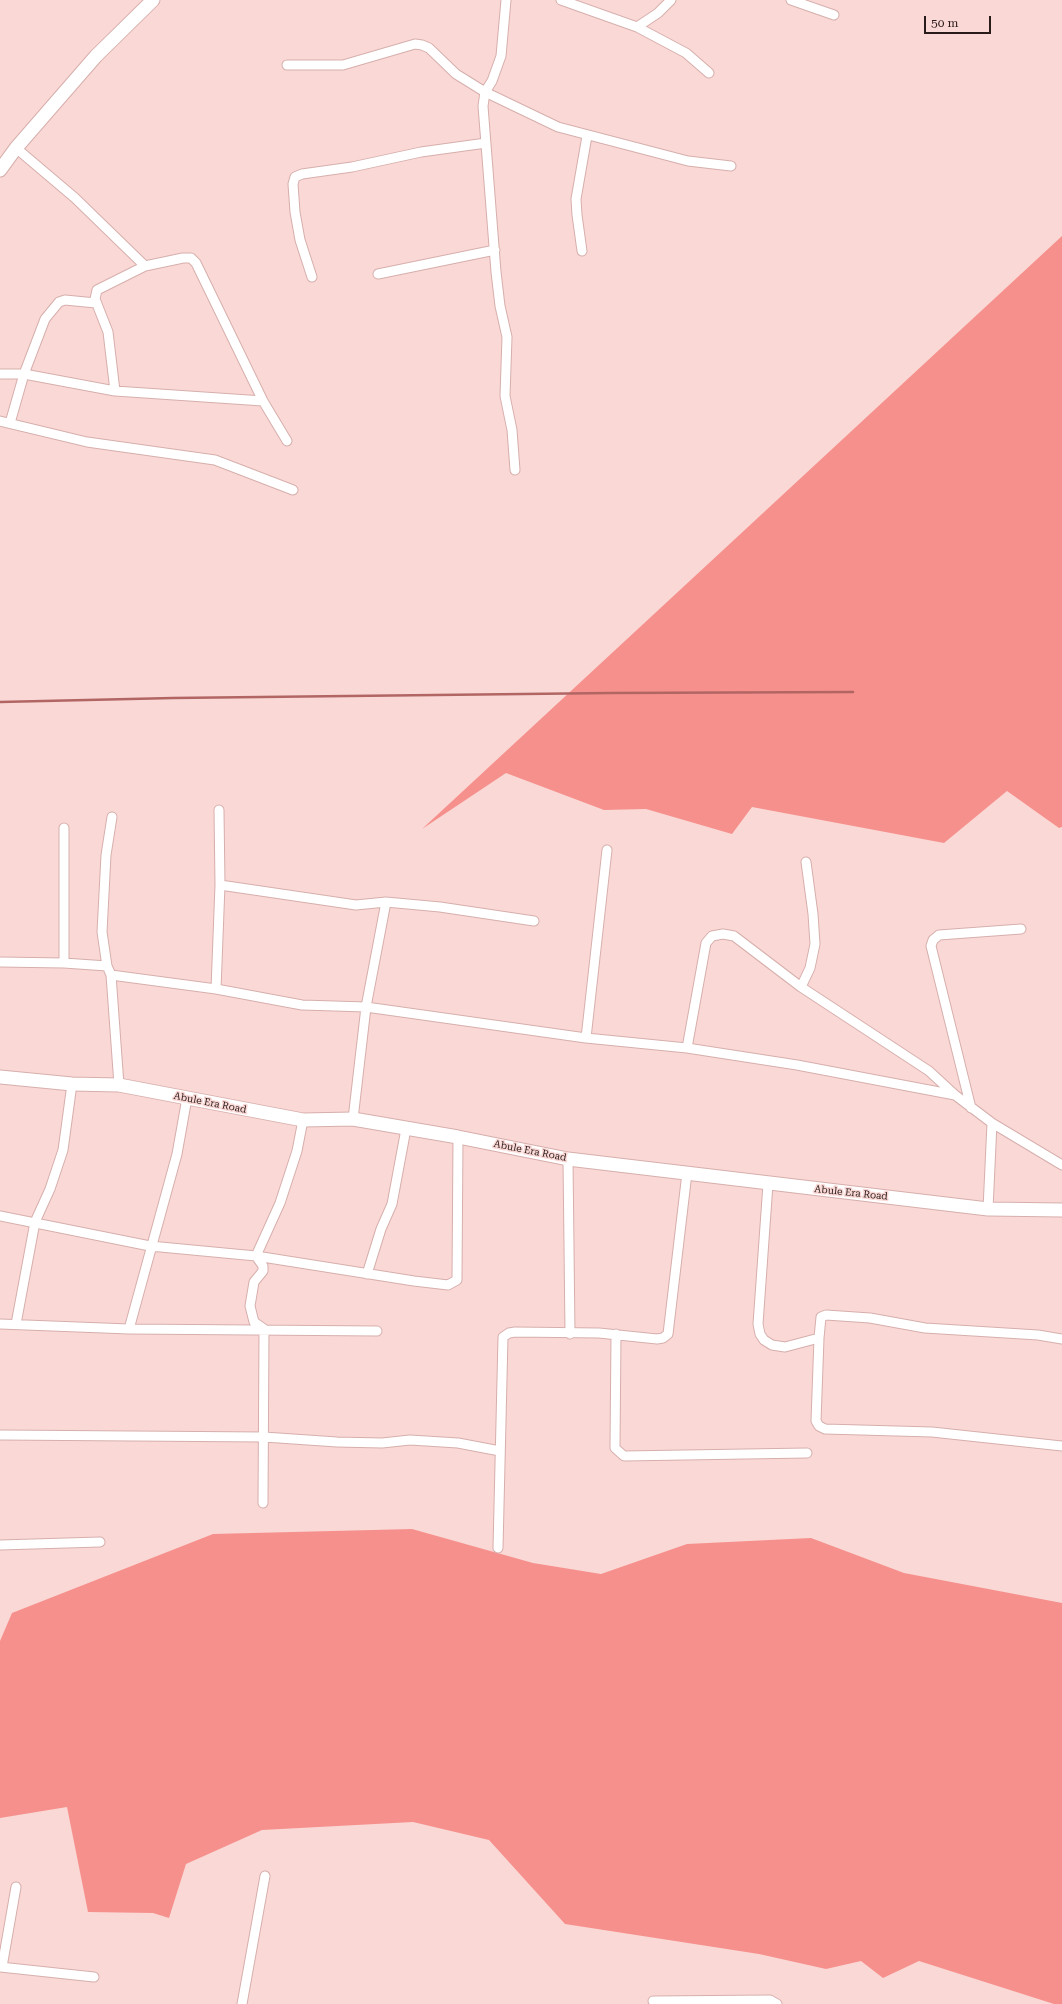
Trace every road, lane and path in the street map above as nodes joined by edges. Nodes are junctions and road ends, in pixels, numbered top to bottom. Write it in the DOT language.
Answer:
graph roads {
  1 [pos="152,0"];
  2 [pos="506,0"];
  3 [pos="561,0"];
  4 [pos="671,0"];
  5 [pos="791,0"];
  6 [pos="834,15"];
  7 [pos="637,27"];
  8 [pos="287,65"];
  9 [pos="709,73"];
  10 [pos="485,92"];
  11 [pos="587,136"];
  12 [pos="486,143"];
  13 [pos="16,148"];
  14 [pos="731,166"];
  15 [pos="0,170"];
  16 [pos="495,250"];
  17 [pos="582,251"];
  18 [pos="145,266"];
  19 [pos="378,274"];
  20 [pos="312,277"];
  21 [pos="96,303"];
  22 [pos="0,374"];
  23 [pos="24,374"];
  24 [pos="115,391"];
  25 [pos="263,401"];
  26 [pos="0,421"];
  27 [pos="10,423"];
  28 [pos="287,441"];
  29 [pos="515,470"];
  30 [pos="293,490"];
  31 [pos="219,810"];
  32 [pos="112,817"];
  33 [pos="64,828"];
  34 [pos="607,850"];
  35 [pos="806,862"];
  36 [pos="220,885"];
  37 [pos="386,902"];
  38 [pos="534,921"];
  39 [pos="1021,929"];
  40 [pos="0,962"];
  41 [pos="64,962"];
  42 [pos="107,966"];
  43 [pos="111,975"];
  44 [pos="801,987"];
  45 [pos="216,989"];
  46 [pos="366,1007"];
  47 [pos="586,1038"];
  48 [pos="687,1048"];
  49 [pos="0,1077"];
  50 [pos="72,1084"];
  51 [pos="119,1085"];
  52 [pos="956,1095"];
  53 [pos="187,1098"];
  54 [pos="971,1108"];
  55 [pos="353,1119"];
  56 [pos="303,1120"];
  57 [pos="992,1123"];
  58 [pos="406,1129"];
  59 [pos="458,1137"];
  60 [pos="568,1159"];
  61 [pos="1062,1166"];
  62 [pos="687,1173"];
  63 [pos="768,1184"];
  64 [pos="988,1209"];
  65 [pos="1062,1210"];
  66 [pos="0,1216"];
  67 [pos="35,1222"];
  68 [pos="150,1246"];
  69 [pos="256,1256"];
  70 [pos="367,1274"];
  71 [pos="0,1324"];
  72 [pos="16,1324"];
  73 [pos="129,1329"];
  74 [pos="264,1329"];
  75 [pos="377,1331"];
  76 [pos="570,1334"];
  77 [pos="616,1334"];
  78 [pos="819,1338"];
  79 [pos="1062,1339"];
  80 [pos="0,1435"];
  81 [pos="264,1437"];
  82 [pos="1062,1446"];
  83 [pos="500,1451"];
  84 [pos="807,1453"];
  85 [pos="263,1503"];
  86 [pos="100,1542"];
  87 [pos="0,1545"];
  88 [pos="498,1548"];
  89 [pos="265,1876"];
  90 [pos="16,1887"];
  91 [pos="1,1967"];
  92 [pos="94,1977"];
  93 [pos="653,2001"];
  94 [pos="242,2004"];
  95 [pos="777,2004"];
  1 -- 13 [label="street"];
  2 -- 10 [label="street"];
  3 -- 7 [label="street"];
  4 -- 7 [label="street"];
  5 -- 6 [label="street"];
  7 -- 9 [label="street"];
  8 -- 10 [label="street"];
  10 -- 11 [label="street"];
  10 -- 12 [label="street"];
  11 -- 14 [label="street"];
  11 -- 17 [label="street"];
  12 -- 16 [label="street"];
  12 -- 20 [label="street"];
  13 -- 15 [label="street"];
  13 -- 18 [label="street"];
  16 -- 19 [label="street"];
  16 -- 29 [label="street"];
  18 -- 21 [label="street"];
  18 -- 25 [label="street"];
  21 -- 23 [label="street"];
  21 -- 24 [label="street"];
  22 -- 23 [label="street"];
  23 -- 24 [label="street"];
  23 -- 27 [label="street"];
  24 -- 25 [label="street"];
  25 -- 28 [label="street"];
  26 -- 27 [label="street"];
  27 -- 30 [label="street"];
  31 -- 36 [label="street"];
  32 -- 42 [label="street"];
  33 -- 41 [label="street"];
  34 -- 47 [label="street"];
  35 -- 44 [label="street"];
  36 -- 37 [label="street"];
  36 -- 45 [label="street"];
  37 -- 38 [label="street"];
  37 -- 46 [label="street"];
  39 -- 54 [label="street"];
  40 -- 41 [label="street"];
  41 -- 42 [label="street"];
  42 -- 43 [label="street"];
  43 -- 45 [label="street"];
  43 -- 51 [label="street"];
  44 -- 48 [label="street"];
  44 -- 52 [label="street"];
  45 -- 46 [label="street"];
  46 -- 47 [label="street"];
  46 -- 55 [label="street"];
  47 -- 48 [label="street"];
  48 -- 52 [label="street"];
  49 -- 50 [label="street, Abule Era Road"];
  50 -- 51 [label="street, Abule Era Road"];
  50 -- 67 [label="street"];
  51 -- 53 [label="street, Abule Era Road"];
  52 -- 54 [label="street"];
  53 -- 56 [label="street, Abule Era Road"];
  53 -- 68 [label="street"];
  54 -- 57 [label="street"];
  55 -- 56 [label="street, Abule Era Road"];
  55 -- 58 [label="street, Abule Era Road"];
  56 -- 69 [label="street"];
  57 -- 61 [label="street"];
  57 -- 64 [label="street"];
  58 -- 59 [label="street, Abule Era Road"];
  58 -- 70 [label="street"];
  59 -- 60 [label="street, Abule Era Road"];
  59 -- 70 [label="street"];
  60 -- 62 [label="street, Abule Era Road"];
  60 -- 76 [label="street"];
  62 -- 63 [label="street, Abule Era Road"];
  62 -- 77 [label="street"];
  63 -- 64 [label="street, Abule Era Road"];
  63 -- 78 [label="street"];
  64 -- 65 [label="street, Abule Era Road"];
  66 -- 67 [label="street"];
  67 -- 68 [label="street"];
  67 -- 72 [label="street"];
  68 -- 69 [label="street"];
  68 -- 73 [label="street"];
  69 -- 70 [label="street"];
  69 -- 74 [label="street"];
  71 -- 72 [label="street"];
  72 -- 73 [label="street"];
  73 -- 74 [label="street"];
  74 -- 75 [label="street"];
  74 -- 81 [label="street"];
  76 -- 77 [label="street"];
  76 -- 83 [label="street"];
  77 -- 84 [label="street"];
  78 -- 79 [label="street"];
  78 -- 82 [label="street"];
  80 -- 81 [label="street"];
  81 -- 83 [label="street"];
  81 -- 85 [label="street"];
  83 -- 88 [label="street"];
  86 -- 87 [label="street"];
  89 -- 94 [label="street"];
  90 -- 91 [label="street"];
  91 -- 92 [label="street"];
  93 -- 95 [label="street"];
}
